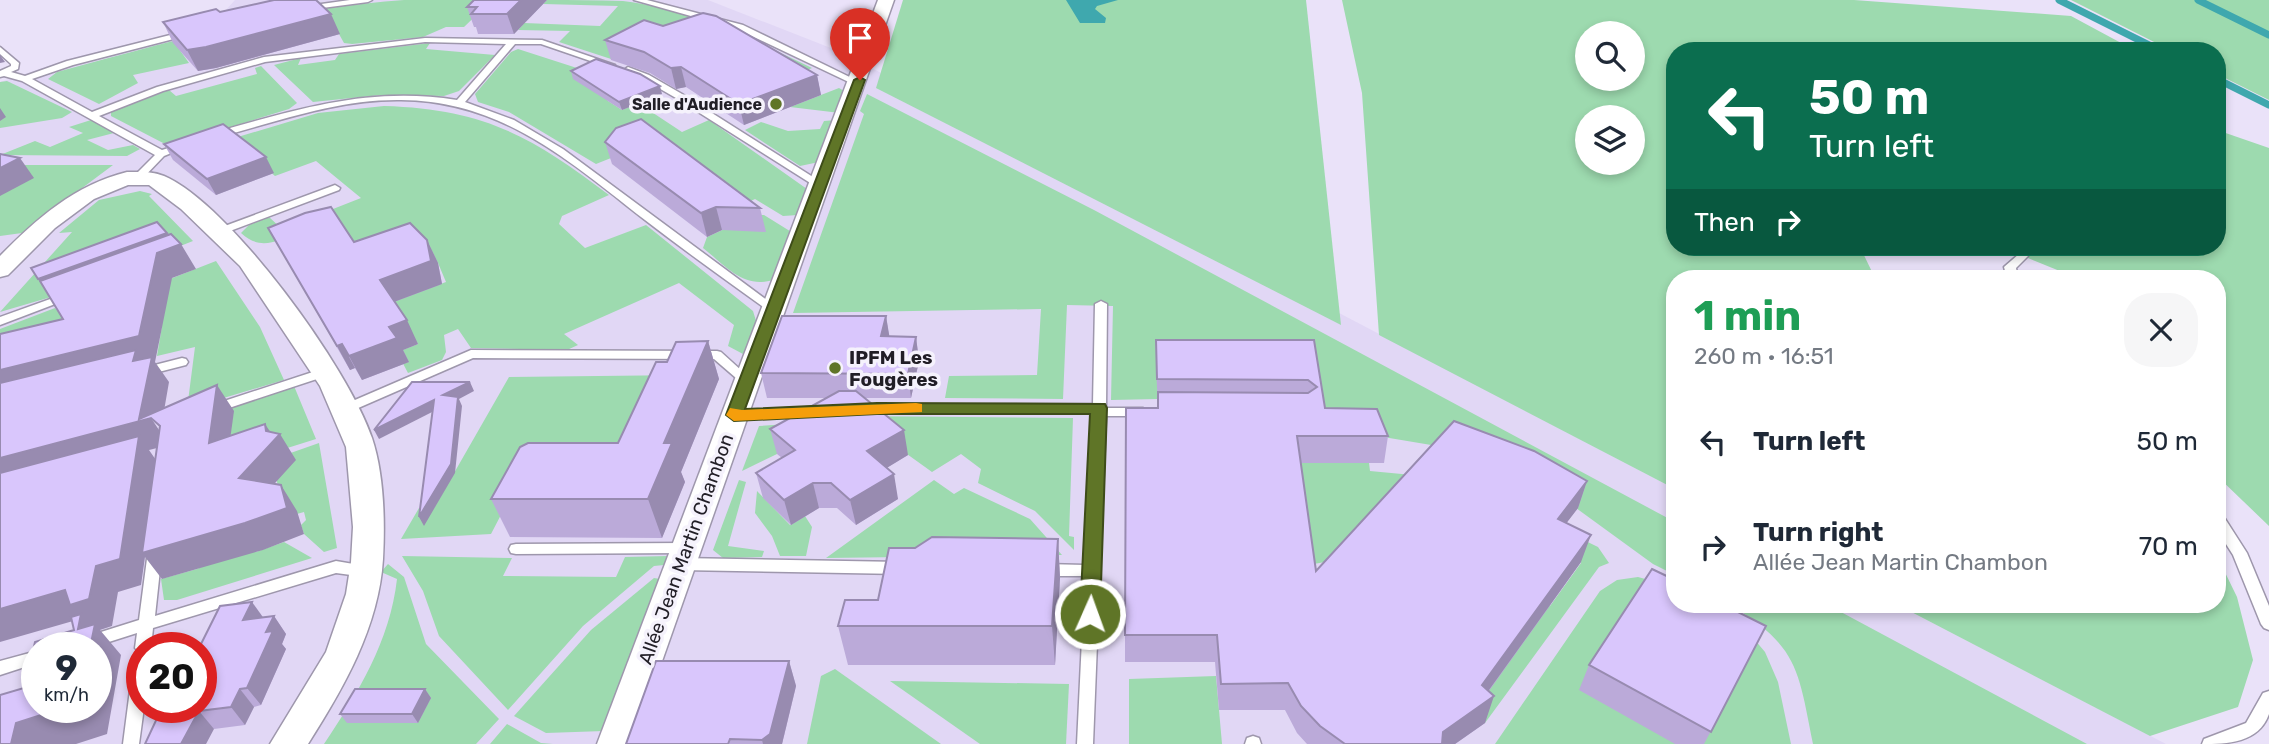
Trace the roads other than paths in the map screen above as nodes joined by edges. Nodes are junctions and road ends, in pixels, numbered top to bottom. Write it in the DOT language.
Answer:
graph roads {
  1 [pos="368,0"];
  2 [pos="638,0"];
  3 [pos="886,0"];
  4 [pos="292,10"];
  5 [pos="191,32"];
  6 [pos="514,40"];
  7 [pos="0,51"];
  8 [pos="2,74"];
  9 [pos="25,79"];
  10 [pos="859,83"];
  11 [pos="459,103"];
  12 [pos="93,115"];
  13 [pos="205,138"];
  14 [pos="194,142"];
  15 [pos="161,154"];
  16 [pos="136,178"];
  17 [pos="819,184"];
  18 [pos="335,188"];
  19 [pos="218,232"];
  20 [pos="2023,256"];
  21 [pos="0,270"];
  22 [pos="2011,270"];
  23 [pos="77,292"];
  24 [pos="1101,304"];
  25 [pos="774,319"];
  26 [pos="0,321"];
  27 [pos="182,362"];
  28 [pos="325,372"];
  29 [pos="130,375"];
  30 [pos="747,381"];
  31 [pos="345,409"];
  32 [pos="851,410"];
  33 [pos="1099,410"];
  34 [pos="825,411"];
  35 [pos="1161,412"];
  36 [pos="197,414"];
  37 [pos="734,415"];
  38 [pos="2226,532"];
  39 [pos="157,539"];
  40 [pos="516,549"];
  41 [pos="683,556"];
  42 [pos="914,568"];
  43 [pos="1024,570"];
  44 [pos="366,571"];
  45 [pos="1092,571"];
  46 [pos="146,624"];
  47 [pos="2269,624"];
  48 [pos="145,632"];
  49 [pos="112,634"];
  50 [pos="21,662"];
  51 [pos="0,668"];
  52 [pos="2269,698"];
  53 [pos="134,723"];
  54 [pos="131,744"];
  55 [pos="288,744"];
  56 [pos="615,744"];
  57 [pos="1085,744"];
  58 [pos="2210,744"];
  1 -- 4 [label="lane"];
  2 -- 10 [label="lane"];
  3 -- 10 [label="street, Allée Jean Martin Chambon"];
  5 -- 9 [label="lane"];
  6 -- 11 [label="lane"];
  6 -- 12 [label="lane"];
  6 -- 17 [label="lane"];
  7 -- 8 [label="lane"];
  8 -- 9 [label="lane"];
  9 -- 12 [label="lane"];
  10 -- 17 [label="street, Allée Jean Martin Chambon"];
  11 -- 13 [label="lane"];
  11 -- 25 [label="lane"];
  12 -- 15 [label="lane"];
  14 -- 15 [label="lane"];
  15 -- 16 [label="lane"];
  16 -- 19 [label="street"];
  16 -- 21 [label="street"];
  17 -- 25 [label="street, Allée Jean Martin Chambon"];
  18 -- 19 [label="lane"];
  19 -- 28 [label="street"];
  20 -- 22 [label="lane"];
  23 -- 26 [label="lane"];
  24 -- 33 [label="lane"];
  25 -- 30 [label="street, Allée Jean Martin Chambon"];
  27 -- 29 [label="lane"];
  28 -- 31 [label="street"];
  28 -- 36 [label="lane"];
  30 -- 31 [label="lane"];
  30 -- 37 [label="street, Allée Jean Martin Chambon"];
  31 -- 44 [label="street"];
  32 -- 33 [label="lane"];
  33 -- 35 [label="lane"];
  33 -- 45 [label="lane"];
  34 -- 37 [label="lane"];
  37 -- 41 [label="street, Allée Jean Martin Chambon"];
  38 -- 47 [label="lane"];
  39 -- 46 [label="lane"];
  40 -- 41 [label="lane"];
  41 -- 42 [label="lane"];
  41 -- 56 [label="street, Allée Jean Martin Chambon"];
  43 -- 45 [label="lane"];
  44 -- 46 [label="lane"];
  44 -- 55 [label="street"];
  45 -- 57 [label="lane"];
  46 -- 48 [label="lane"];
  46 -- 49 [label="lane"];
  50 -- 51 [label="lane"];
  52 -- 58 [label="lane"];
  53 -- 54 [label="lane"];
}
